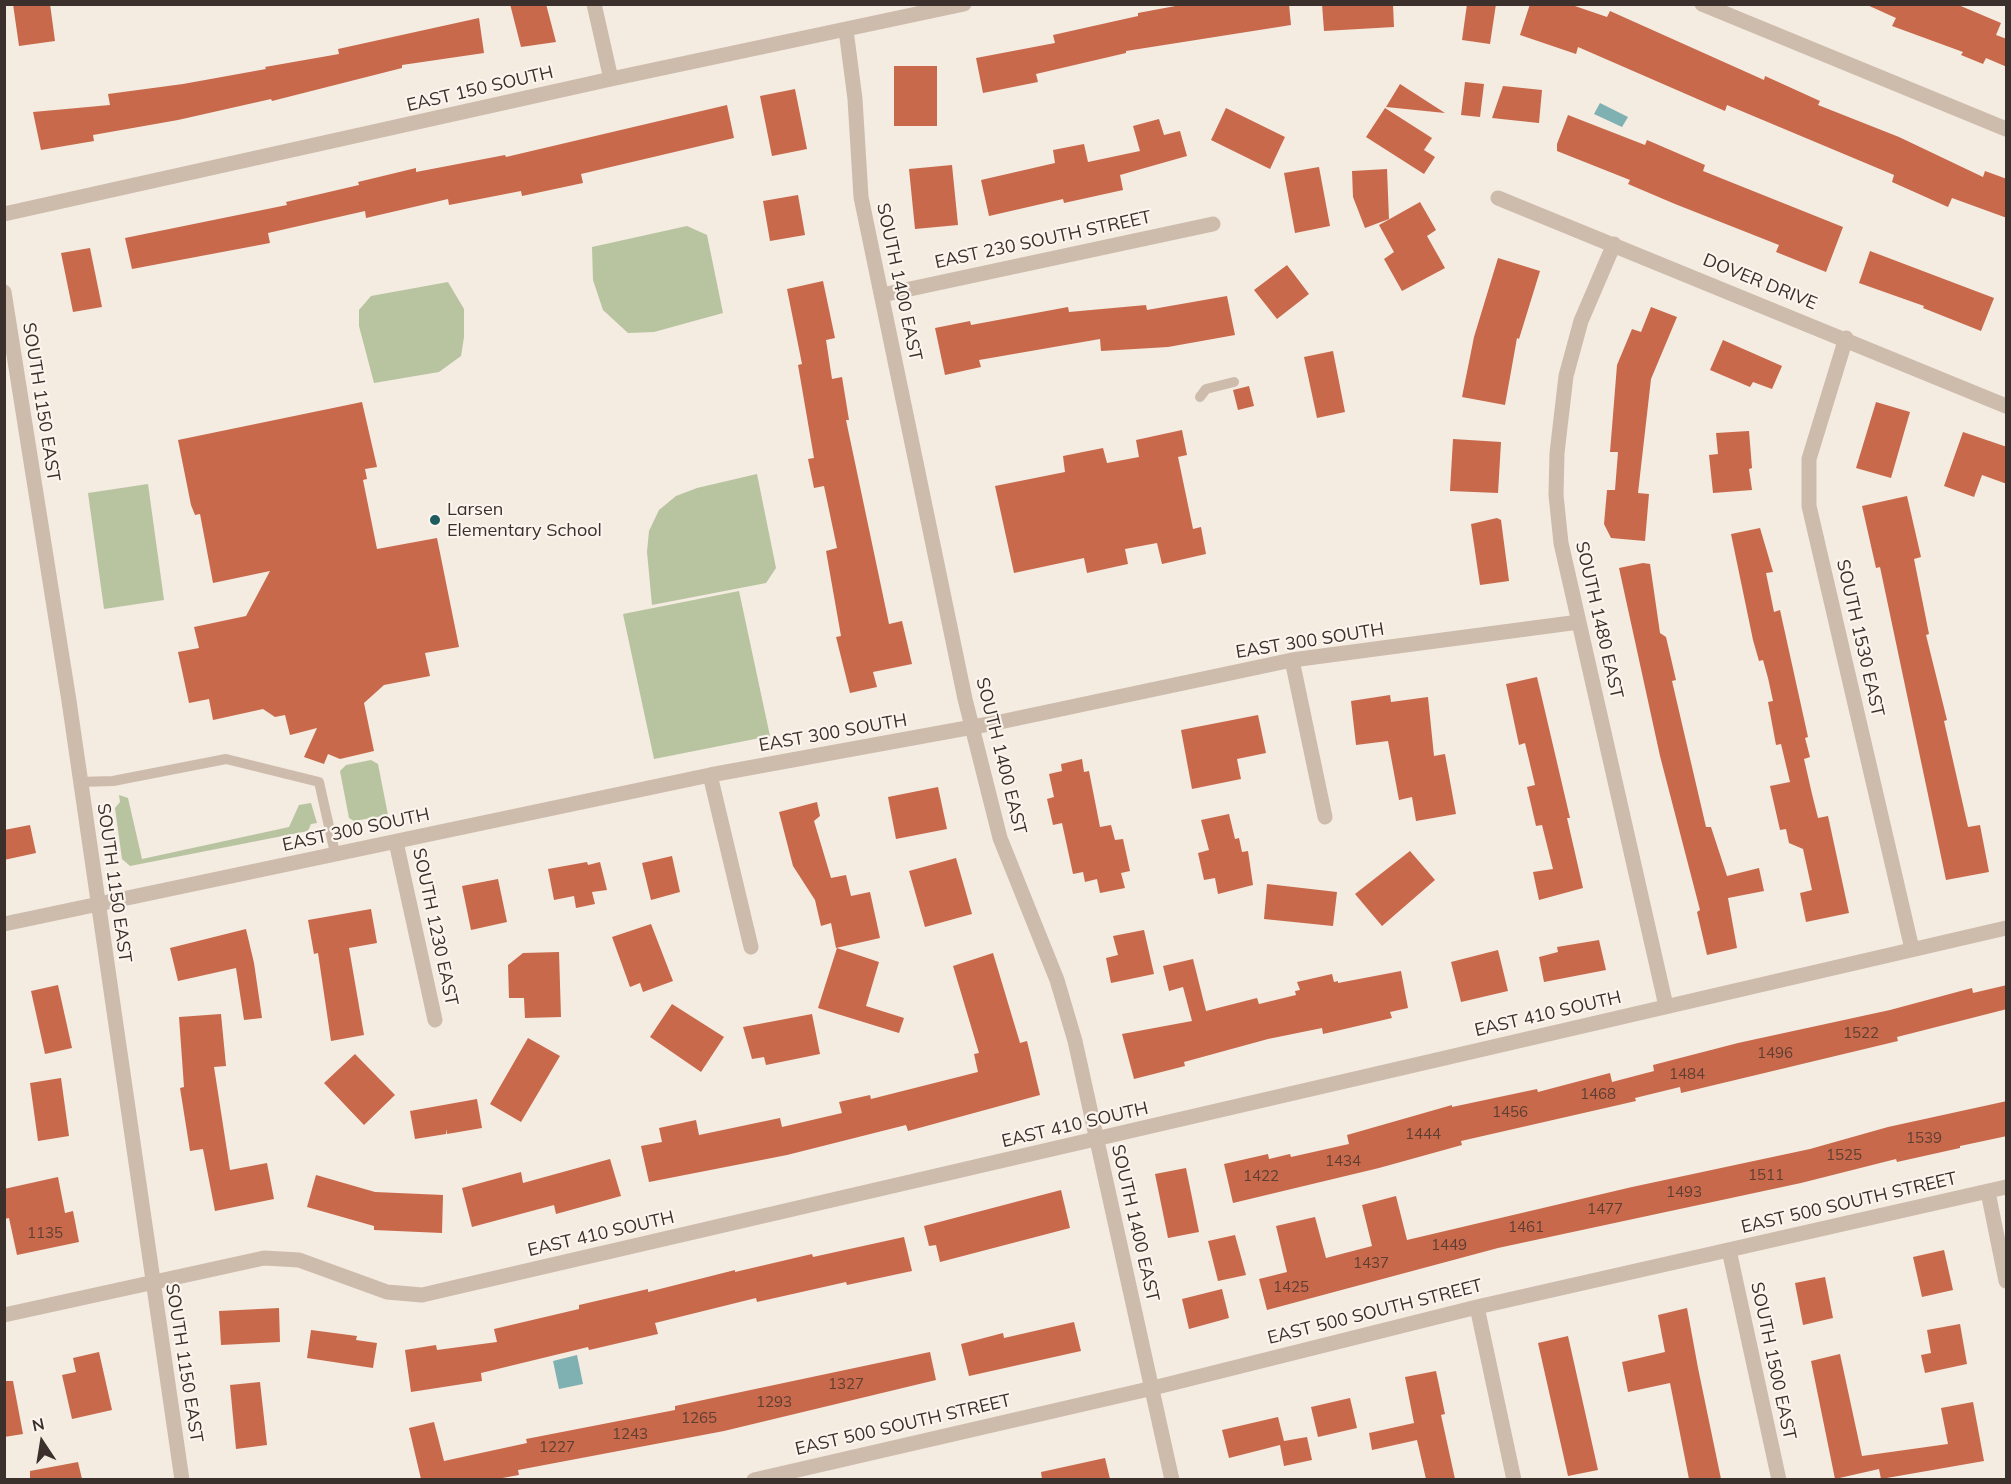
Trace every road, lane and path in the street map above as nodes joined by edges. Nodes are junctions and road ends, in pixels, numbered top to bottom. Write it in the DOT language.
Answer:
graph roads {
  1 [pos="594,4"];
  2 [pos="964,4"];
  3 [pos="1702,4"];
  4 [pos="846,30"];
  5 [pos="611,80"];
  6 [pos="2007,129"];
  7 [pos="1498,198"];
  8 [pos="4,214"];
  9 [pos="1213,224"];
  10 [pos="1614,244"];
  11 [pos="4,292"];
  12 [pos="882,295"];
  13 [pos="1846,338"];
  14 [pos="9,354"];
  15 [pos="1234,382"];
  16 [pos="1200,397"];
  17 [pos="2006,405"];
  18 [pos="1579,622"];
  19 [pos="1292,660"];
  20 [pos="972,726"];
  21 [pos="710,775"];
  22 [pos="79,782"];
  23 [pos="1325,817"];
  24 [pos="396,842"];
  25 [pos="334,853"];
  26 [pos="97,904"];
  27 [pos="4,924"];
  28 [pos="2007,928"];
  29 [pos="751,947"];
  30 [pos="1912,949"];
  31 [pos="1666,1006"];
  32 [pos="435,1020"];
  33 [pos="1096,1140"];
  34 [pos="2007,1187"];
  35 [pos="1988,1192"];
  36 [pos="1729,1250"];
  37 [pos="152,1281"];
  38 [pos="2007,1281"];
  39 [pos="1477,1307"];
  40 [pos="4,1315"];
  41 [pos="1152,1388"];
  42 [pos="182,1479"];
  43 [pos="754,1479"];
  44 [pos="1172,1479"];
  45 [pos="1514,1479"];
  46 [pos="1779,1479"];
  1 -- 5 [label="street"];
  2 -- 4 [label="street, EAST 150 SOUTH"];
  3 -- 6 [label="street"];
  4 -- 5 [label="street, EAST 150 SOUTH"];
  4 -- 12 [label="street, SOUTH 1400 EAST"];
  5 -- 8 [label="street, EAST 150 SOUTH"];
  7 -- 10 [label="street, DOVER DRIVE"];
  9 -- 12 [label="street, EAST 230 SOUTH STREET"];
  10 -- 13 [label="street, DOVER DRIVE"];
  10 -- 18 [label="street, SOUTH 1480 EAST"];
  11 -- 14 [label="street, SOUTH 1150 EAST"];
  12 -- 20 [label="street, SOUTH 1400 EAST"];
  13 -- 17 [label="street, DOVER DRIVE"];
  13 -- 30 [label="street, SOUTH 1530 EAST"];
  14 -- 22 [label="street, SOUTH 1150 EAST"];
  15 -- 16 [label="lane"];
  18 -- 19 [label="street, EAST 300 SOUTH"];
  18 -- 31 [label="street, SOUTH 1480 EAST"];
  19 -- 20 [label="street, EAST 300 SOUTH"];
  19 -- 23 [label="street"];
  20 -- 21 [label="street, EAST 300 SOUTH"];
  20 -- 33 [label="street, SOUTH 1400 EAST"];
  21 -- 24 [label="street, EAST 300 SOUTH"];
  21 -- 29 [label="street"];
  22 -- 25 [label="lane"];
  22 -- 26 [label="street, SOUTH 1150 EAST"];
  24 -- 25 [label="street, EAST 300 SOUTH"];
  24 -- 32 [label="street, SOUTH 1230 EAST"];
  25 -- 26 [label="street, EAST 300 SOUTH"];
  26 -- 27 [label="street, EAST 300 SOUTH"];
  26 -- 37 [label="street, SOUTH 1150 EAST"];
  28 -- 30 [label="street, EAST 410 SOUTH"];
  30 -- 31 [label="street, EAST 410 SOUTH"];
  31 -- 33 [label="street, EAST 410 SOUTH"];
  33 -- 37 [label="street, EAST 410 SOUTH"];
  33 -- 41 [label="street, SOUTH 1400 EAST"];
  34 -- 35 [label="street, EAST 500 SOUTH STREET"];
  35 -- 36 [label="street, EAST 500 SOUTH STREET"];
  35 -- 38 [label="street"];
  36 -- 39 [label="street, EAST 500 SOUTH STREET"];
  36 -- 46 [label="street, SOUTH 1500 EAST"];
  37 -- 40 [label="street, EAST 410 SOUTH"];
  37 -- 42 [label="street, SOUTH 1150 EAST"];
  39 -- 41 [label="street, EAST 500 SOUTH STREET"];
  39 -- 45 [label="street"];
  41 -- 43 [label="street, EAST 500 SOUTH STREET"];
  41 -- 44 [label="street, SOUTH 1400 EAST"];
}
